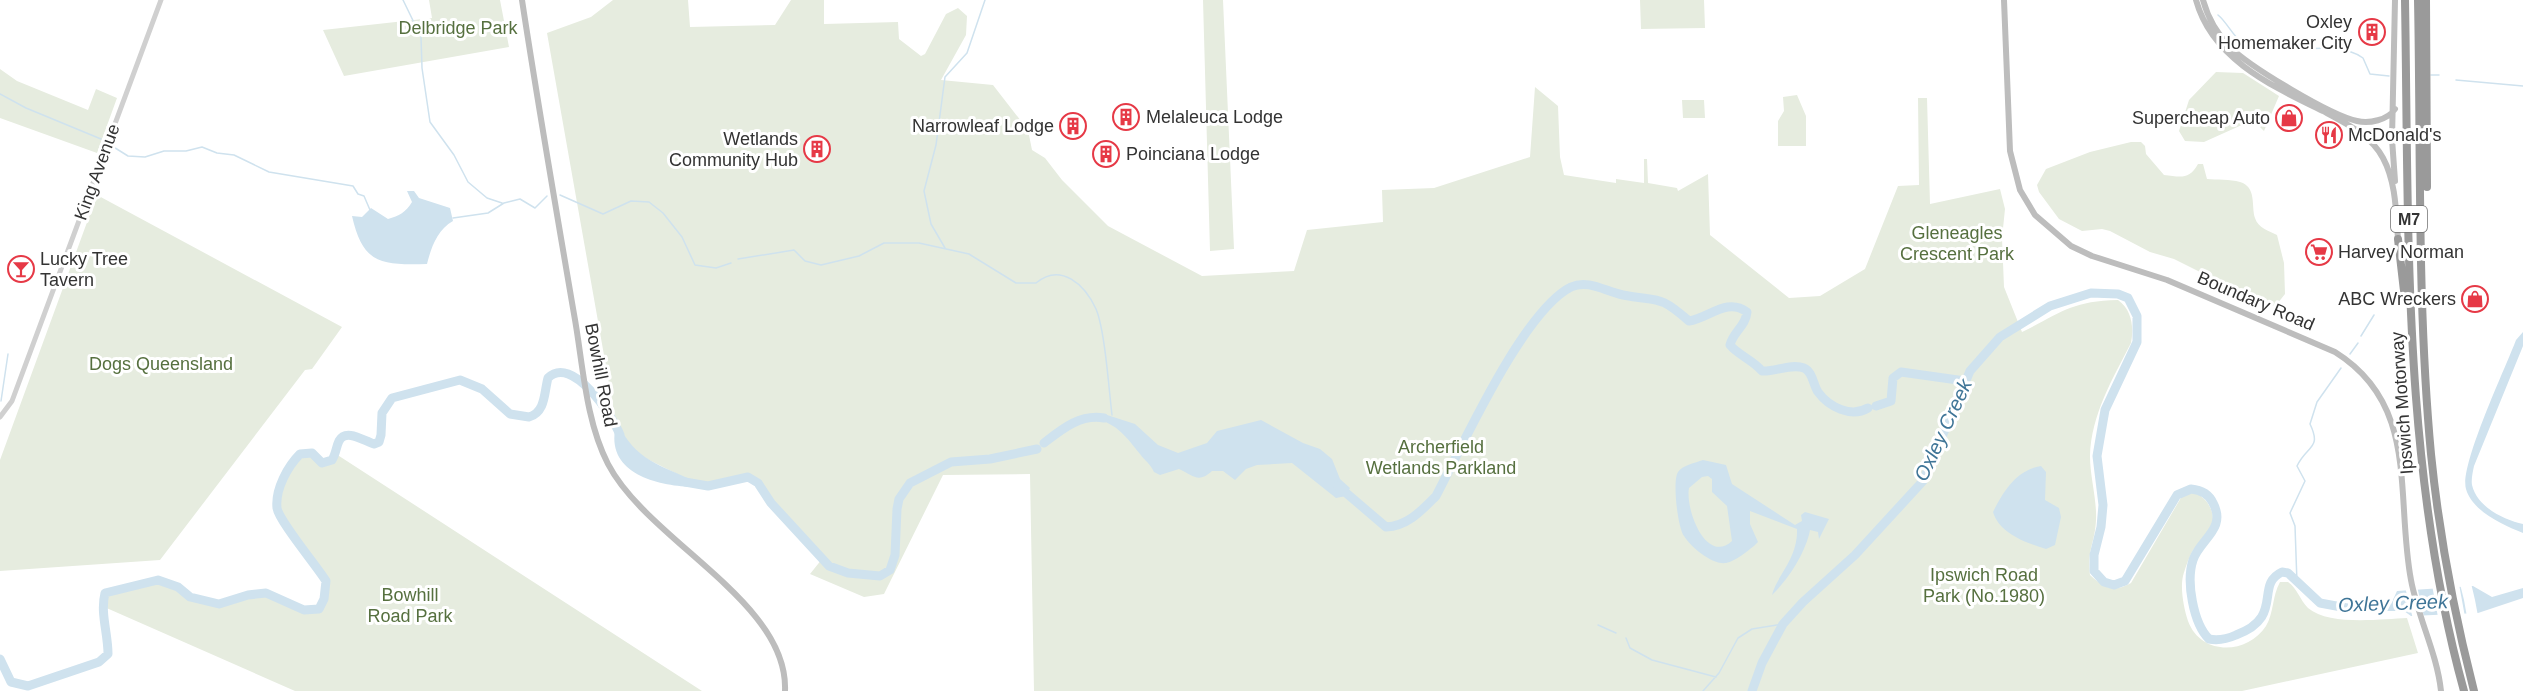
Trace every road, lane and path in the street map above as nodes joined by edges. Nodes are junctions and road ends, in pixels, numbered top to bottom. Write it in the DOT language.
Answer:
graph roads {
  1 [pos="161,0"];
  2 [pos="522,0"];
  3 [pos="2004,0"];
  4 [pos="2196,0"];
  5 [pos="2203,0"];
  6 [pos="2394,0"];
  7 [pos="2404,0"];
  8 [pos="2418,0"];
  9 [pos="2426,0"];
  10 [pos="2395,109"];
  11 [pos="2398,239"];
  12 [pos="2423,295"];
  13 [pos="2412,302"];
  14 [pos="3,411"];
  15 [pos="0,417"];
  16 [pos="785,691"];
  17 [pos="2441,691"];
  18 [pos="2464,691"];
  19 [pos="2474,691"];
  1 -- 14 [label="street, King Avenue"];
  2 -- 16 [label="main road, Bowhill Road"];
  3 -- 17 [label="main road, Boundary Road"];
  4 -- 11 [label="main road"];
  5 -- 10 [label="main road"];
  6 -- 10 [label="main road"];
  7 -- 13 [label="highway, Ipswich Motorway / M7"];
  8 -- 12 [label="highway, Ipswich Motorway / M7"];
  9 -- 12 [label="highway"];
  10 -- 11 [label="main road"];
  11 -- 13 [label="highway"];
  12 -- 19 [label="highway, Ipswich Motorway / M7"];
  13 -- 18 [label="highway, Ipswich Motorway / M7"];
  14 -- 15 [label="street, King Avenue"];
}
